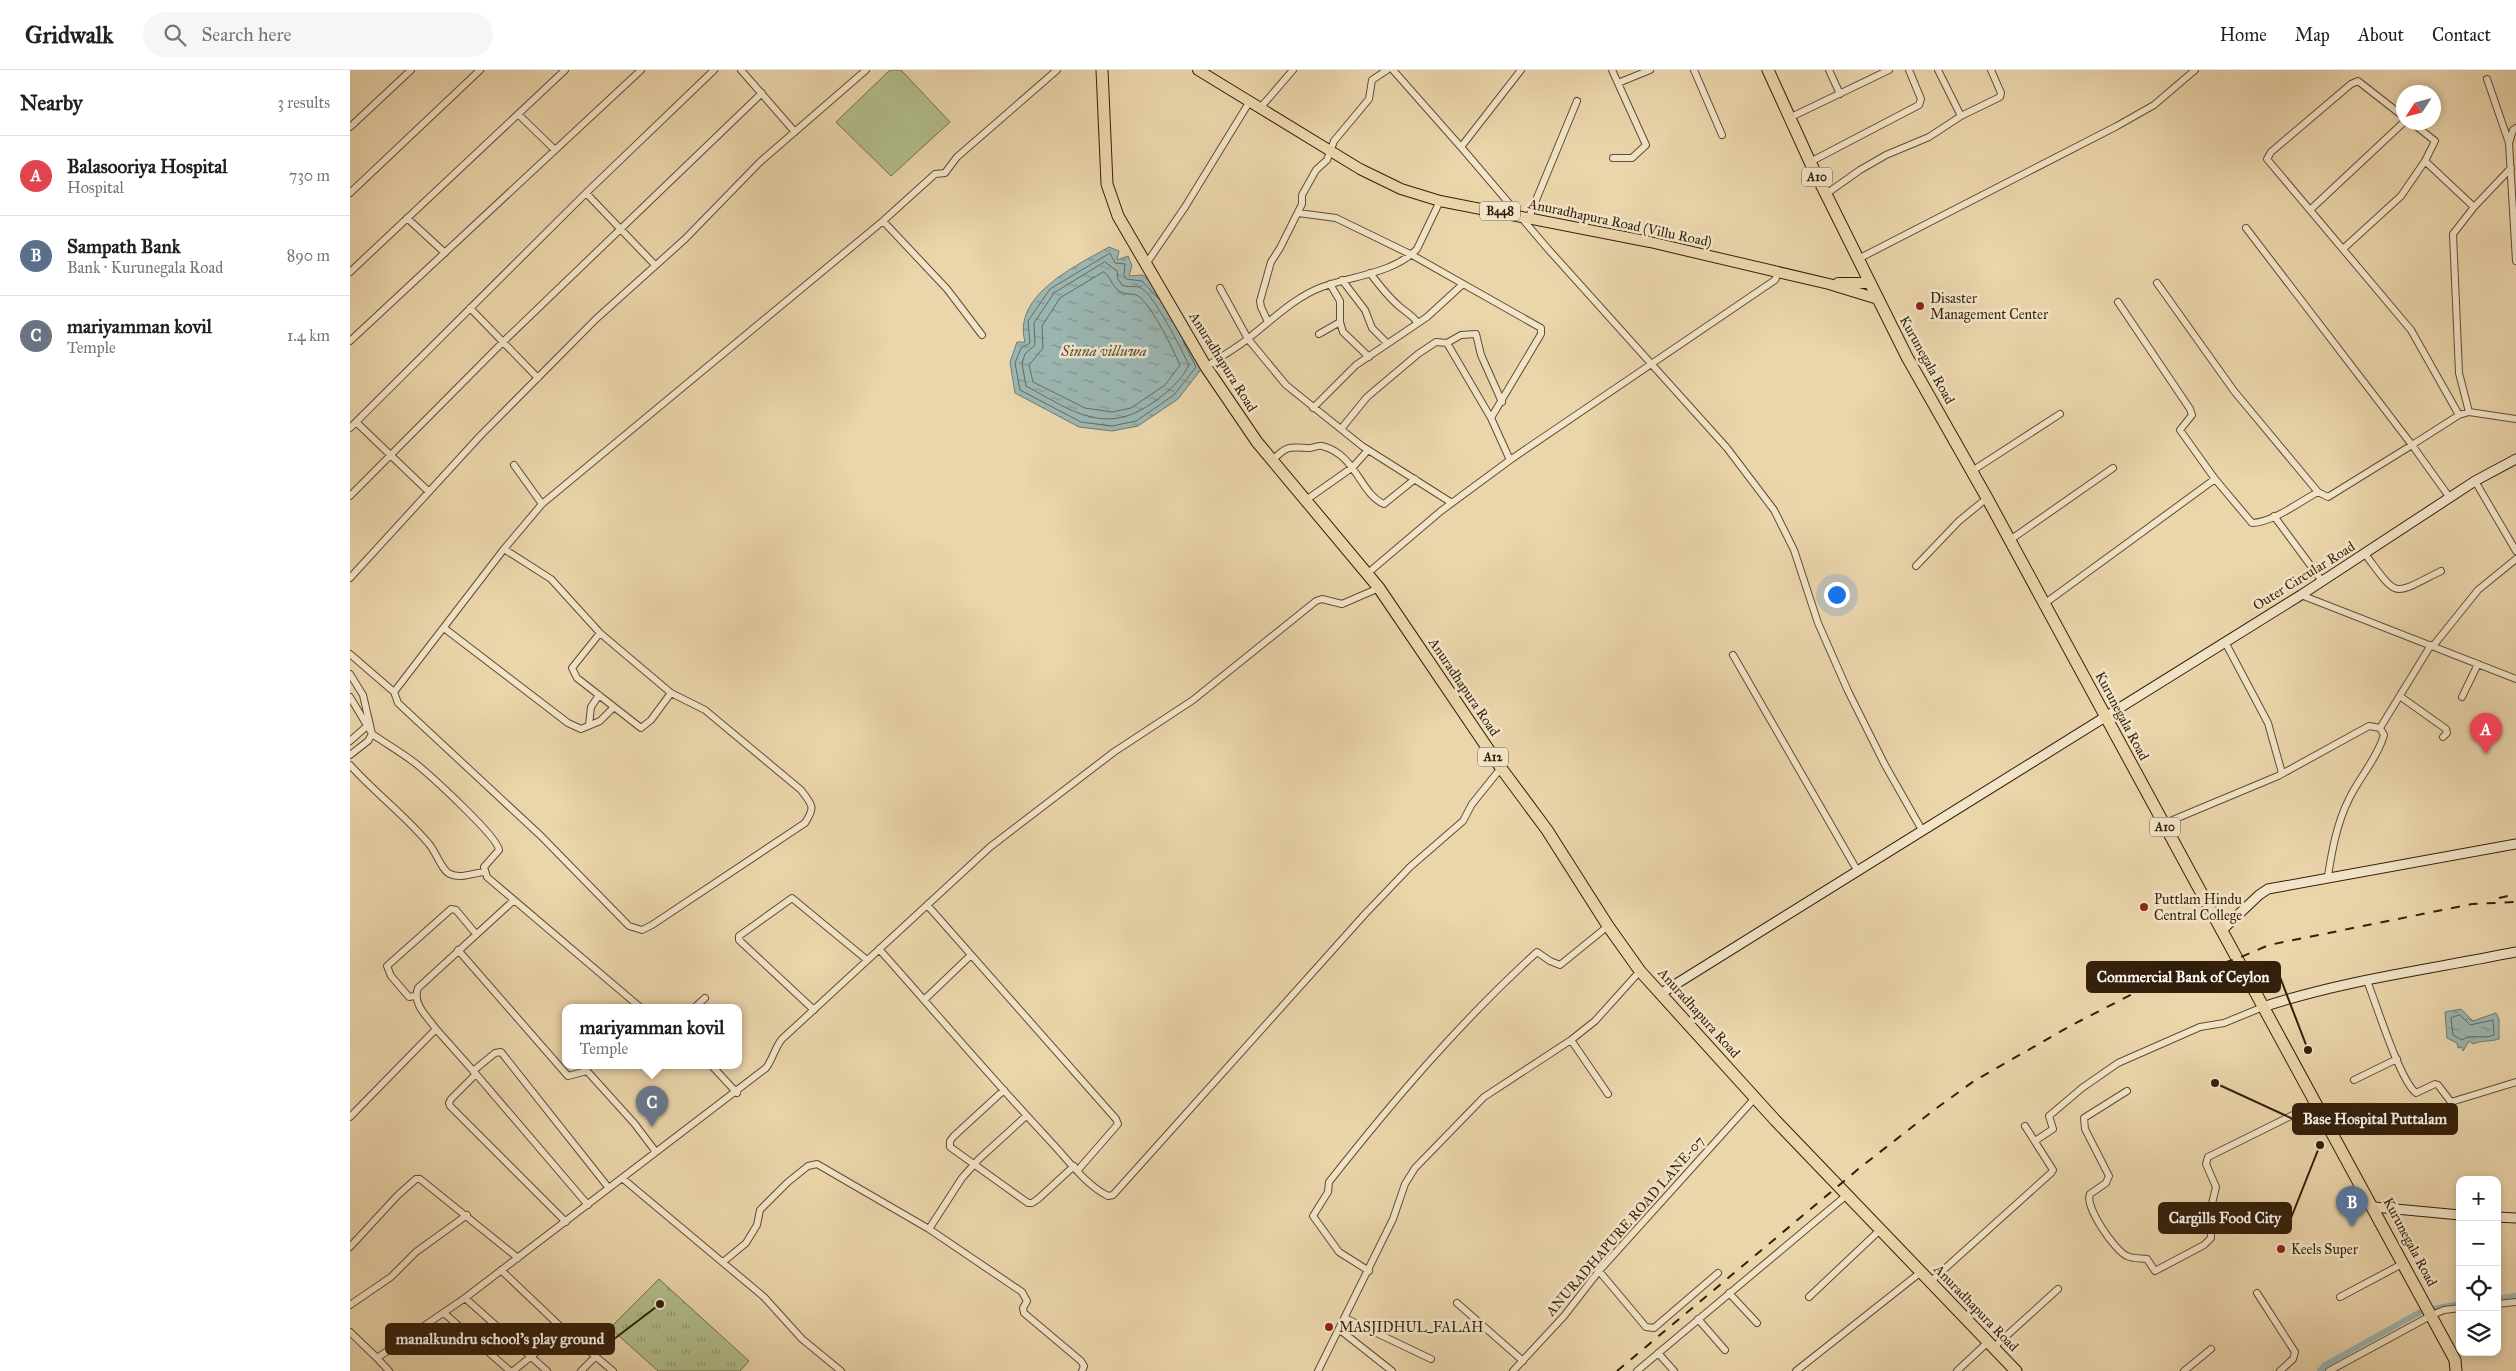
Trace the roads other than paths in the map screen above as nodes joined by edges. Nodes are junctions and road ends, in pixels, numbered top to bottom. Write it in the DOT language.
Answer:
graph roads {
  1 [pos="411,70"];
  2 [pos="480,70"];
  3 [pos="565,70"];
  4 [pos="641,70"];
  5 [pos="714,70"];
  6 [pos="741,70"];
  7 [pos="866,70"];
  8 [pos="1057,70"];
  9 [pos="1102,70"];
  10 [pos="1198,70"];
  11 [pos="1293,70"];
  12 [pos="1387,70"];
  13 [pos="1392,70"];
  14 [pos="1522,70"];
  15 [pos="1612,70"];
  16 [pos="1650,70"];
  17 [pos="1694,70"];
  18 [pos="1768,70"];
  19 [pos="1829,70"];
  20 [pos="1887,70"];
  21 [pos="1909,70"];
  22 [pos="1938,70"];
  23 [pos="1991,70"];
  24 [pos="2196,70"];
  25 [pos="2488,79"];
  26 [pos="1618,83"];
  27 [pos="762,93"];
  28 [pos="1840,94"];
  29 [pos="1577,100"];
  30 [pos="1250,101"];
  31 [pos="1261,107"];
  32 [pos="2396,110"];
  33 [pos="518,114"];
  34 [pos="1961,116"];
  35 [pos="1789,118"];
  36 [pos="350,127"];
  37 [pos="2516,128"];
  38 [pos="2396,129"];
  39 [pos="2421,130"];
  40 [pos="795,132"];
  41 [pos="1722,135"];
  42 [pos="2509,144"];
  43 [pos="1461,147"];
  44 [pos="555,150"];
  45 [pos="1330,151"];
  46 [pos="1613,158"];
  47 [pos="2425,161"];
  48 [pos="1810,162"];
  49 [pos="2511,168"];
  50 [pos="350,193"];
  51 [pos="586,193"];
  52 [pos="1826,194"];
  53 [pos="1440,201"];
  54 [pos="2474,207"];
  55 [pos="2310,210"];
  56 [pos="1298,213"];
  57 [pos="1524,216"];
  58 [pos="407,218"];
  59 [pos="884,220"];
  60 [pos="2246,228"];
  61 [pos="621,229"];
  62 [pos="2343,249"];
  63 [pos="444,253"];
  64 [pos="1412,255"];
  65 [pos="1858,258"];
  66 [pos="2516,259"];
  67 [pos="1146,264"];
  68 [pos="655,265"];
  69 [pos="350,272"];
  70 [pos="1370,273"];
  71 [pos="1778,273"];
  72 [pos="1342,280"];
  73 [pos="1870,283"];
  74 [pos="2157,283"];
  75 [pos="1330,284"];
  76 [pos="1463,284"];
  77 [pos="1829,284"];
  78 [pos="1220,288"];
  79 [pos="1878,298"];
  80 [pos="2118,302"];
  81 [pos="470,308"];
  82 [pos="1268,322"];
  83 [pos="1340,322"];
  84 [pos="1418,323"];
  85 [pos="1320,334"];
  86 [pos="982,335"];
  87 [pos="1248,339"];
  88 [pos="350,341"];
  89 [pos="503,342"];
  90 [pos="1387,343"];
  91 [pos="1447,343"];
  92 [pos="1368,357"];
  93 [pos="1651,364"];
  94 [pos="1206,367"];
  95 [pos="538,378"];
  96 [pos="1502,402"];
  97 [pos="1313,408"];
  98 [pos="2469,412"];
  99 [pos="2516,413"];
  100 [pos="2060,414"];
  101 [pos="2459,415"];
  102 [pos="1491,418"];
  103 [pos="2516,420"];
  104 [pos="356,422"];
  105 [pos="350,428"];
  106 [pos="1341,429"];
  107 [pos="2412,445"];
  108 [pos="1368,450"];
  109 [pos="391,455"];
  110 [pos="2516,459"];
  111 [pos="1273,460"];
  112 [pos="1510,460"];
  113 [pos="514,464"];
  114 [pos="1353,467"];
  115 [pos="2112,468"];
  116 [pos="1972,471"];
  117 [pos="1415,479"];
  118 [pos="2215,479"];
  119 [pos="2475,481"];
  120 [pos="428,492"];
  121 [pos="2318,492"];
  122 [pos="350,496"];
  123 [pos="1987,498"];
  124 [pos="2450,498"];
  125 [pos="1306,500"];
  126 [pos="1452,503"];
  127 [pos="542,504"];
  128 [pos="2274,516"];
  129 [pos="2010,540"];
  130 [pos="504,549"];
  131 [pos="2516,551"];
  132 [pos="2364,554"];
  133 [pos="2516,559"];
  134 [pos="1916,566"];
  135 [pos="2441,571"];
  136 [pos="1368,573"];
  137 [pos="350,578"];
  138 [pos="2322,581"];
  139 [pos="1379,588"];
  140 [pos="2301,595"];
  141 [pos="2044,604"];
  142 [pos="444,628"];
  143 [pos="600,633"];
  144 [pos="2225,642"];
  145 [pos="2432,646"];
  146 [pos="350,654"];
  147 [pos="1733,655"];
  148 [pos="2478,664"];
  149 [pos="350,674"];
  150 [pos="2516,679"];
  151 [pos="394,692"];
  152 [pos="671,692"];
  153 [pos="599,695"];
  154 [pos="350,697"];
  155 [pos="2400,697"];
  156 [pos="2462,697"];
  157 [pos="614,707"];
  158 [pos="2105,716"];
  159 [pos="589,725"];
  160 [pos="366,726"];
  161 [pos="2380,728"];
  162 [pos="372,734"];
  163 [pos="2443,738"];
  164 [pos="350,741"];
  165 [pos="350,755"];
  166 [pos="350,765"];
  167 [pos="1500,768"];
  168 [pos="2282,773"];
  169 [pos="2163,824"];
  170 [pos="1922,830"];
  171 [pos="2516,844"];
  172 [pos="1858,870"];
  173 [pos="484,872"];
  174 [pos="2328,876"];
  175 [pos="513,901"];
  176 [pos="928,906"];
  177 [pos="1608,926"];
  178 [pos="2221,931"];
  179 [pos="476,934"];
  180 [pos="879,949"];
  181 [pos="458,950"];
  182 [pos="2516,952"];
  183 [pos="971,955"];
  184 [pos="867,960"];
  185 [pos="1640,971"];
  186 [pos="2367,981"];
  187 [pos="1660,994"];
  188 [pos="415,996"];
  189 [pos="705,998"];
  190 [pos="924,1000"];
  191 [pos="636,1004"];
  192 [pos="698,1004"];
  193 [pos="2263,1007"];
  194 [pos="814,1010"];
  195 [pos="436,1029"];
  196 [pos="1571,1040"];
  197 [pos="2397,1059"];
  198 [pos="715,1069"];
  199 [pos="475,1072"];
  200 [pos="2354,1080"];
  201 [pos="2516,1082"];
  202 [pos="1004,1090"];
  203 [pos="2127,1091"];
  204 [pos="737,1093"];
  205 [pos="1608,1094"];
  206 [pos="1755,1098"];
  207 [pos="2317,1103"];
  208 [pos="1026,1116"];
  209 [pos="350,1117"];
  210 [pos="2025,1126"];
  211 [pos="2035,1141"];
  212 [pos="656,1152"];
  213 [pos="974,1165"];
  214 [pos="1076,1168"];
  215 [pos="622,1178"];
  216 [pos="608,1188"];
  217 [pos="1848,1194"];
  218 [pos="588,1205"];
  219 [pos="2374,1207"];
  220 [pos="466,1215"];
  221 [pos="2456,1215"];
  222 [pos="2501,1217"];
  223 [pos="2516,1218"];
  224 [pos="566,1222"];
  225 [pos="929,1229"];
  226 [pos="1881,1229"];
  227 [pos="350,1247"];
  228 [pos="518,1258"];
  229 [pos="723,1262"];
  230 [pos="2404,1264"];
  231 [pos="500,1270"];
  232 [pos="1368,1271"];
  233 [pos="1599,1272"];
  234 [pos="1921,1272"];
  235 [pos="1718,1273"];
  236 [pos="1930,1282"];
  237 [pos="2058,1289"];
  238 [pos="1729,1293"];
  239 [pos="2257,1294"];
  240 [pos="1809,1297"];
  241 [pos="2340,1297"];
  242 [pos="464,1298"];
  243 [pos="2516,1302"];
  244 [pos="1457,1303"];
  245 [pos="2501,1304"];
  246 [pos="350,1306"];
  247 [pos="2456,1308"];
  248 [pos="444,1313"];
  249 [pos="2432,1315"];
  250 [pos="1345,1318"];
  251 [pos="1698,1319"];
  252 [pos="1757,1323"];
  253 [pos="564,1330"];
  254 [pos="1340,1330"];
  255 [pos="350,1332"];
  256 [pos="1991,1345"];
  257 [pos="1725,1350"];
  258 [pos="2211,1350"];
  259 [pos="1658,1353"];
  260 [pos="530,1357"];
  261 [pos="595,1357"];
  262 [pos="377,1358"];
  263 [pos="1431,1359"];
  264 [pos="1523,1361"];
  265 [pos="2456,1365"];
  266 [pos="389,1371"];
  267 [pos="511,1371"];
  268 [pos="547,1371"];
  269 [pos="581,1371"];
  270 [pos="613,1371"];
  271 [pos="841,1371"];
  272 [pos="1082,1371"];
  273 [pos="1318,1371"];
  274 [pos="1392,1371"];
  275 [pos="1513,1371"];
  276 [pos="1637,1371"];
  277 [pos="1674,1371"];
  278 [pos="1796,1371"];
  279 [pos="1957,1371"];
  280 [pos="2016,1371"];
  281 [pos="2184,1371"];
  282 [pos="2280,1371"];
  283 [pos="2329,1371"];
  284 [pos="2462,1371"];
  1 -- 36 [label="street"];
  2 -- 50 [label="street"];
  3 -- 33 [label="street"];
  4 -- 44 [label="street"];
  5 -- 51 [label="street"];
  6 -- 27 [label="street"];
  7 -- 40 [label="street"];
  8 -- 59 [label="street"];
  9 -- 67 [label="highway, Anuradhapura Road / A12"];
  10 -- 30 [label="main road, Anuradhapura Road (Villu Road) / B448"];
  11 -- 31 [label="street"];
  12 -- 45 [label="street"];
  13 -- 43 [label="street"];
  14 -- 43 [label="street"];
  15 -- 26 [label="street"];
  16 -- 26 [label="street"];
  17 -- 41 [label="street"];
  18 -- 35 [label="highway, Kurunegala Road / A10"];
  19 -- 28 [label="street"];
  20 -- 28 [label="street"];
  21 -- 48 [label="street"];
  22 -- 34 [label="street"];
  23 -- 34 [label="street"];
  24 -- 65 [label="street"];
  25 -- 42 [label="street"];
  26 -- 46 [label="street"];
  27 -- 40 [label="street"];
  27 -- 61 [label="street"];
  28 -- 35 [label="street"];
  29 -- 57 [label="street"];
  30 -- 31 [label="main road, Anuradhapura Road (Villu Road) / B448"];
  30 -- 67 [label="street"];
  31 -- 45 [label="main road, Anuradhapura Road (Villu Road) / B448"];
  32 -- 55 [label="street"];
  33 -- 44 [label="street"];
  33 -- 58 [label="street"];
  34 -- 52 [label="street"];
  35 -- 48 [label="highway, Kurunegala Road / A10"];
  37 -- 42 [label="street"];
  38 -- 55 [label="street"];
  39 -- 47 [label="street"];
  40 -- 68 [label="street"];
  42 -- 49 [label="street"];
  43 -- 57 [label="street"];
  44 -- 63 [label="street"];
  45 -- 53 [label="main road, Anuradhapura Road (Villu Road) / B448"];
  45 -- 56 [label="street"];
  47 -- 54 [label="street"];
  47 -- 62 [label="street"];
  48 -- 52 [label="highway, Kurunegala Road / A10"];
  49 -- 54 [label="street"];
  49 -- 66 [label="street"];
  51 -- 61 [label="street"];
  51 -- 81 [label="street"];
  52 -- 65 [label="highway, Kurunegala Road / A10"];
  53 -- 57 [label="main road, Anuradhapura Road (Villu Road) / B448"];
  53 -- 64 [label="street"];
  54 -- 98 [label="street"];
  55 -- 62 [label="street"];
  56 -- 64 [label="street"];
  56 -- 82 [label="street"];
  57 -- 71 [label="main road, Anuradhapura Road (Villu Road) / B448"];
  57 -- 93 [label="street"];
  58 -- 63 [label="street"];
  58 -- 69 [label="street"];
  59 -- 86 [label="street"];
  59 -- 127 [label="street"];
  60 -- 107 [label="street"];
  61 -- 68 [label="street"];
  61 -- 89 [label="street"];
  62 -- 101 [label="street"];
  63 -- 88 [label="street"];
  64 -- 70 [label="street"];
  64 -- 76 [label="street"];
  65 -- 73 [label="highway, Kurunegala Road / A10"];
  67 -- 94 [label="highway, Anuradhapura Road / A12"];
  68 -- 95 [label="street"];
  70 -- 72 [label="street"];
  70 -- 84 [label="street"];
  71 -- 77 [label="main road, Anuradhapura Road (Villu Road) / B448"];
  71 -- 93 [label="street"];
  72 -- 75 [label="street"];
  72 -- 90 [label="street"];
  73 -- 77 [label="main road, Anuradhapura Road (Villu Road) / B448"];
  73 -- 79 [label="highway, Kurunegala Road / A10"];
  74 -- 121 [label="street"];
  75 -- 82 [label="street"];
  75 -- 83 [label="street"];
  76 -- 84 [label="street"];
  76 -- 96 [label="street"];
  77 -- 79 [label="main road, Anuradhapura Road (Villu Road) / B448"];
  78 -- 87 [label="street"];
  79 -- 116 [label="highway, Kurunegala Road / A10"];
  80 -- 118 [label="street"];
  81 -- 89 [label="street"];
  81 -- 104 [label="street"];
  82 -- 87 [label="street"];
  83 -- 85 [label="street"];
  83 -- 92 [label="street"];
  84 -- 90 [label="street"];
  87 -- 94 [label="street"];
  87 -- 97 [label="street"];
  89 -- 95 [label="street"];
  89 -- 109 [label="street"];
  90 -- 92 [label="street"];
  91 -- 96 [label="street"];
  91 -- 102 [label="street"];
  91 -- 106 [label="street"];
  92 -- 97 [label="street"];
  93 -- 112 [label="street"];
  93 -- 170 [label="street"];
  94 -- 111 [label="highway, Anuradhapura Road / A12"];
  95 -- 120 [label="street"];
  96 -- 102 [label="street"];
  97 -- 106 [label="street"];
  98 -- 101 [label="street"];
  98 -- 103 [label="street"];
  99 -- 103 [label="street"];
  100 -- 116 [label="street"];
  101 -- 107 [label="street"];
  102 -- 112 [label="street"];
  104 -- 105 [label="street"];
  104 -- 109 [label="street"];
  106 -- 108 [label="street"];
  107 -- 121 [label="street"];
  107 -- 124 [label="street"];
  108 -- 114 [label="street"];
  108 -- 117 [label="street"];
  109 -- 120 [label="street"];
  109 -- 122 [label="street"];
  110 -- 119 [label="street, Outer Circular Road"];
  111 -- 114 [label="street"];
  111 -- 125 [label="highway, Anuradhapura Road / A12"];
  112 -- 126 [label="street"];
  113 -- 127 [label="street"];
  114 -- 117 [label="street"];
  114 -- 125 [label="street"];
  115 -- 129 [label="street"];
  116 -- 123 [label="highway, Kurunegala Road / A10"];
  117 -- 126 [label="street"];
  118 -- 128 [label="street"];
  118 -- 141 [label="street"];
  119 -- 124 [label="street, Outer Circular Road"];
  119 -- 131 [label="street"];
  120 -- 137 [label="street"];
  121 -- 128 [label="street"];
  123 -- 129 [label="highway, Kurunegala Road / A10"];
  123 -- 134 [label="street"];
  124 -- 132 [label="street, Outer Circular Road"];
  125 -- 136 [label="highway, Anuradhapura Road / A12"];
  126 -- 136 [label="street"];
  127 -- 130 [label="street"];
  128 -- 138 [label="street"];
  129 -- 141 [label="highway, Kurunegala Road / A10"];
  130 -- 142 [label="street"];
  130 -- 143 [label="street"];
  132 -- 135 [label="street"];
  132 -- 138 [label="street, Outer Circular Road"];
  133 -- 145 [label="street"];
  136 -- 139 [label="highway, Anuradhapura Road / A12"];
  138 -- 140 [label="street, Outer Circular Road"];
  139 -- 167 [label="highway, Anuradhapura Road / A12"];
  139 -- 176 [label="street"];
  140 -- 144 [label="street, Outer Circular Road"];
  140 -- 145 [label="street"];
  141 -- 158 [label="highway, Kurunegala Road / A10"];
  142 -- 151 [label="street"];
  142 -- 159 [label="street"];
  143 -- 152 [label="street"];
  143 -- 153 [label="street"];
  144 -- 158 [label="street, Outer Circular Road"];
  144 -- 168 [label="street"];
  145 -- 148 [label="street"];
  145 -- 155 [label="street"];
  146 -- 151 [label="street"];
  147 -- 172 [label="street"];
  148 -- 150 [label="street"];
  148 -- 156 [label="street"];
  149 -- 162 [label="street"];
  151 -- 152 [label="street"];
  152 -- 157 [label="street"];
  153 -- 157 [label="street"];
  153 -- 159 [label="street"];
  154 -- 160 [label="street"];
  155 -- 161 [label="street"];
  155 -- 163 [label="street"];
  157 -- 159 [label="street"];
  158 -- 169 [label="highway, Kurunegala Road / A10"];
  158 -- 170 [label="street, Outer Circular Road"];
  160 -- 162 [label="street"];
  160 -- 164 [label="street"];
  161 -- 168 [label="street"];
  161 -- 174 [label="street"];
  162 -- 165 [label="street"];
  162 -- 173 [label="street"];
  166 -- 173 [label="street"];
  167 -- 177 [label="highway, Anuradhapura Road / A12"];
  167 -- 214 [label="street"];
  168 -- 169 [label="street"];
  169 -- 178 [label="highway, Kurunegala Road / A10"];
  170 -- 172 [label="street, Outer Circular Road"];
  171 -- 174 [label="street"];
  172 -- 187 [label="street, Outer Circular Road"];
  173 -- 175 [label="street"];
  174 -- 178 [label="street"];
  175 -- 179 [label="street"];
  175 -- 191 [label="street"];
  176 -- 180 [label="street"];
  176 -- 183 [label="street"];
  177 -- 185 [label="highway, Anuradhapura Road / A12"];
  177 -- 232 [label="street"];
  178 -- 193 [label="highway, Kurunegala Road / A10"];
  179 -- 181 [label="street"];
  179 -- 188 [label="street"];
  180 -- 184 [label="street"];
  180 -- 190 [label="street"];
  181 -- 188 [label="street"];
  181 -- 212 [label="street"];
  182 -- 186 [label="street"];
  183 -- 190 [label="street"];
  183 -- 214 [label="street"];
  184 -- 194 [label="street"];
  184 -- 194 [label="street"];
  185 -- 187 [label="highway, Anuradhapura Road / A12"];
  185 -- 196 [label="street"];
  186 -- 193 [label="street"];
  186 -- 197 [label="street"];
  187 -- 206 [label="highway, Anuradhapura Road / A12"];
  188 -- 195 [label="street"];
  189 -- 192 [label="street"];
  190 -- 202 [label="street"];
  193 -- 207 [label="highway, Kurunegala Road / A10"];
  193 -- 211 [label="street"];
  194 -- 204 [label="street"];
  195 -- 199 [label="street"];
  195 -- 209 [label="street"];
  196 -- 205 [label="street"];
  196 -- 232 [label="street"];
  197 -- 200 [label="street"];
  197 -- 201 [label="street"];
  198 -- 204 [label="street"];
  199 -- 216 [label="street"];
  199 -- 218 [label="street"];
  199 -- 224 [label="street"];
  202 -- 208 [label="street"];
  202 -- 213 [label="street"];
  203 -- 207 [label="street"];
  204 -- 212 [label="street"];
  206 -- 217 [label="highway, Anuradhapura Road / A12"];
  206 -- 233 [label="street, ANURADHAPURE ROAD LANE-07"];
  207 -- 219 [label="highway, Kurunegala Road / A10"];
  208 -- 213 [label="street"];
  208 -- 214 [label="street"];
  210 -- 211 [label="street"];
  211 -- 236 [label="street"];
  212 -- 215 [label="street"];
  213 -- 214 [label="street"];
  213 -- 225 [label="street"];
  215 -- 216 [label="street"];
  215 -- 229 [label="street"];
  216 -- 218 [label="street"];
  217 -- 226 [label="highway, Anuradhapura Road / A12"];
  217 -- 238 [label="street"];
  218 -- 224 [label="street"];
  219 -- 221 [label="street"];
  219 -- 230 [label="highway, Kurunegala Road / A10"];
  220 -- 227 [label="street"];
  220 -- 228 [label="street"];
  220 -- 246 [label="street"];
  222 -- 223 [label="street"];
  224 -- 228 [label="street"];
  225 -- 229 [label="street"];
  225 -- 272 [label="street"];
  226 -- 234 [label="highway, Anuradhapura Road / A12"];
  226 -- 240 [label="street"];
  228 -- 231 [label="street"];
  229 -- 271 [label="street"];
  230 -- 241 [label="street"];
  230 -- 249 [label="highway, Kurunegala Road / A10"];
  231 -- 242 [label="street"];
  231 -- 253 [label="street"];
  232 -- 250 [label="street"];
  233 -- 235 [label="street"];
  233 -- 264 [label="street, ANURADHAPURE ROAD LANE-07"];
  234 -- 236 [label="highway, Anuradhapura Road / A12"];
  234 -- 278 [label="street"];
  236 -- 256 [label="highway, Anuradhapura Road / A12"];
  237 -- 256 [label="street"];
  238 -- 251 [label="street"];
  238 -- 252 [label="street"];
  239 -- 282 [label="street"];
  242 -- 248 [label="street"];
  242 -- 260 [label="street"];
  243 -- 245 [label="street"];
  244 -- 264 [label="street"];
  247 -- 249 [label="street"];
  248 -- 262 [label="street"];
  248 -- 267 [label="street"];
  249 -- 265 [label="highway, Kurunegala Road / A10"];
  249 -- 283 [label="street"];
  250 -- 254 [label="street"];
  250 -- 263 [label="street"];
  251 -- 257 [label="street"];
  251 -- 259 [label="street"];
  253 -- 260 [label="street"];
  253 -- 261 [label="street"];
  254 -- 273 [label="street"];
  254 -- 274 [label="street"];
  255 -- 262 [label="street"];
  256 -- 279 [label="street"];
  256 -- 280 [label="highway, Anuradhapura Road / A12"];
  258 -- 281 [label="street"];
  259 -- 276 [label="street"];
  259 -- 277 [label="street"];
  260 -- 267 [label="street"];
  260 -- 268 [label="street"];
  261 -- 269 [label="street"];
  261 -- 270 [label="street"];
  262 -- 266 [label="street"];
  264 -- 275 [label="street, ANURADHAPURE ROAD LANE-07"];
  265 -- 284 [label="street"];
}
